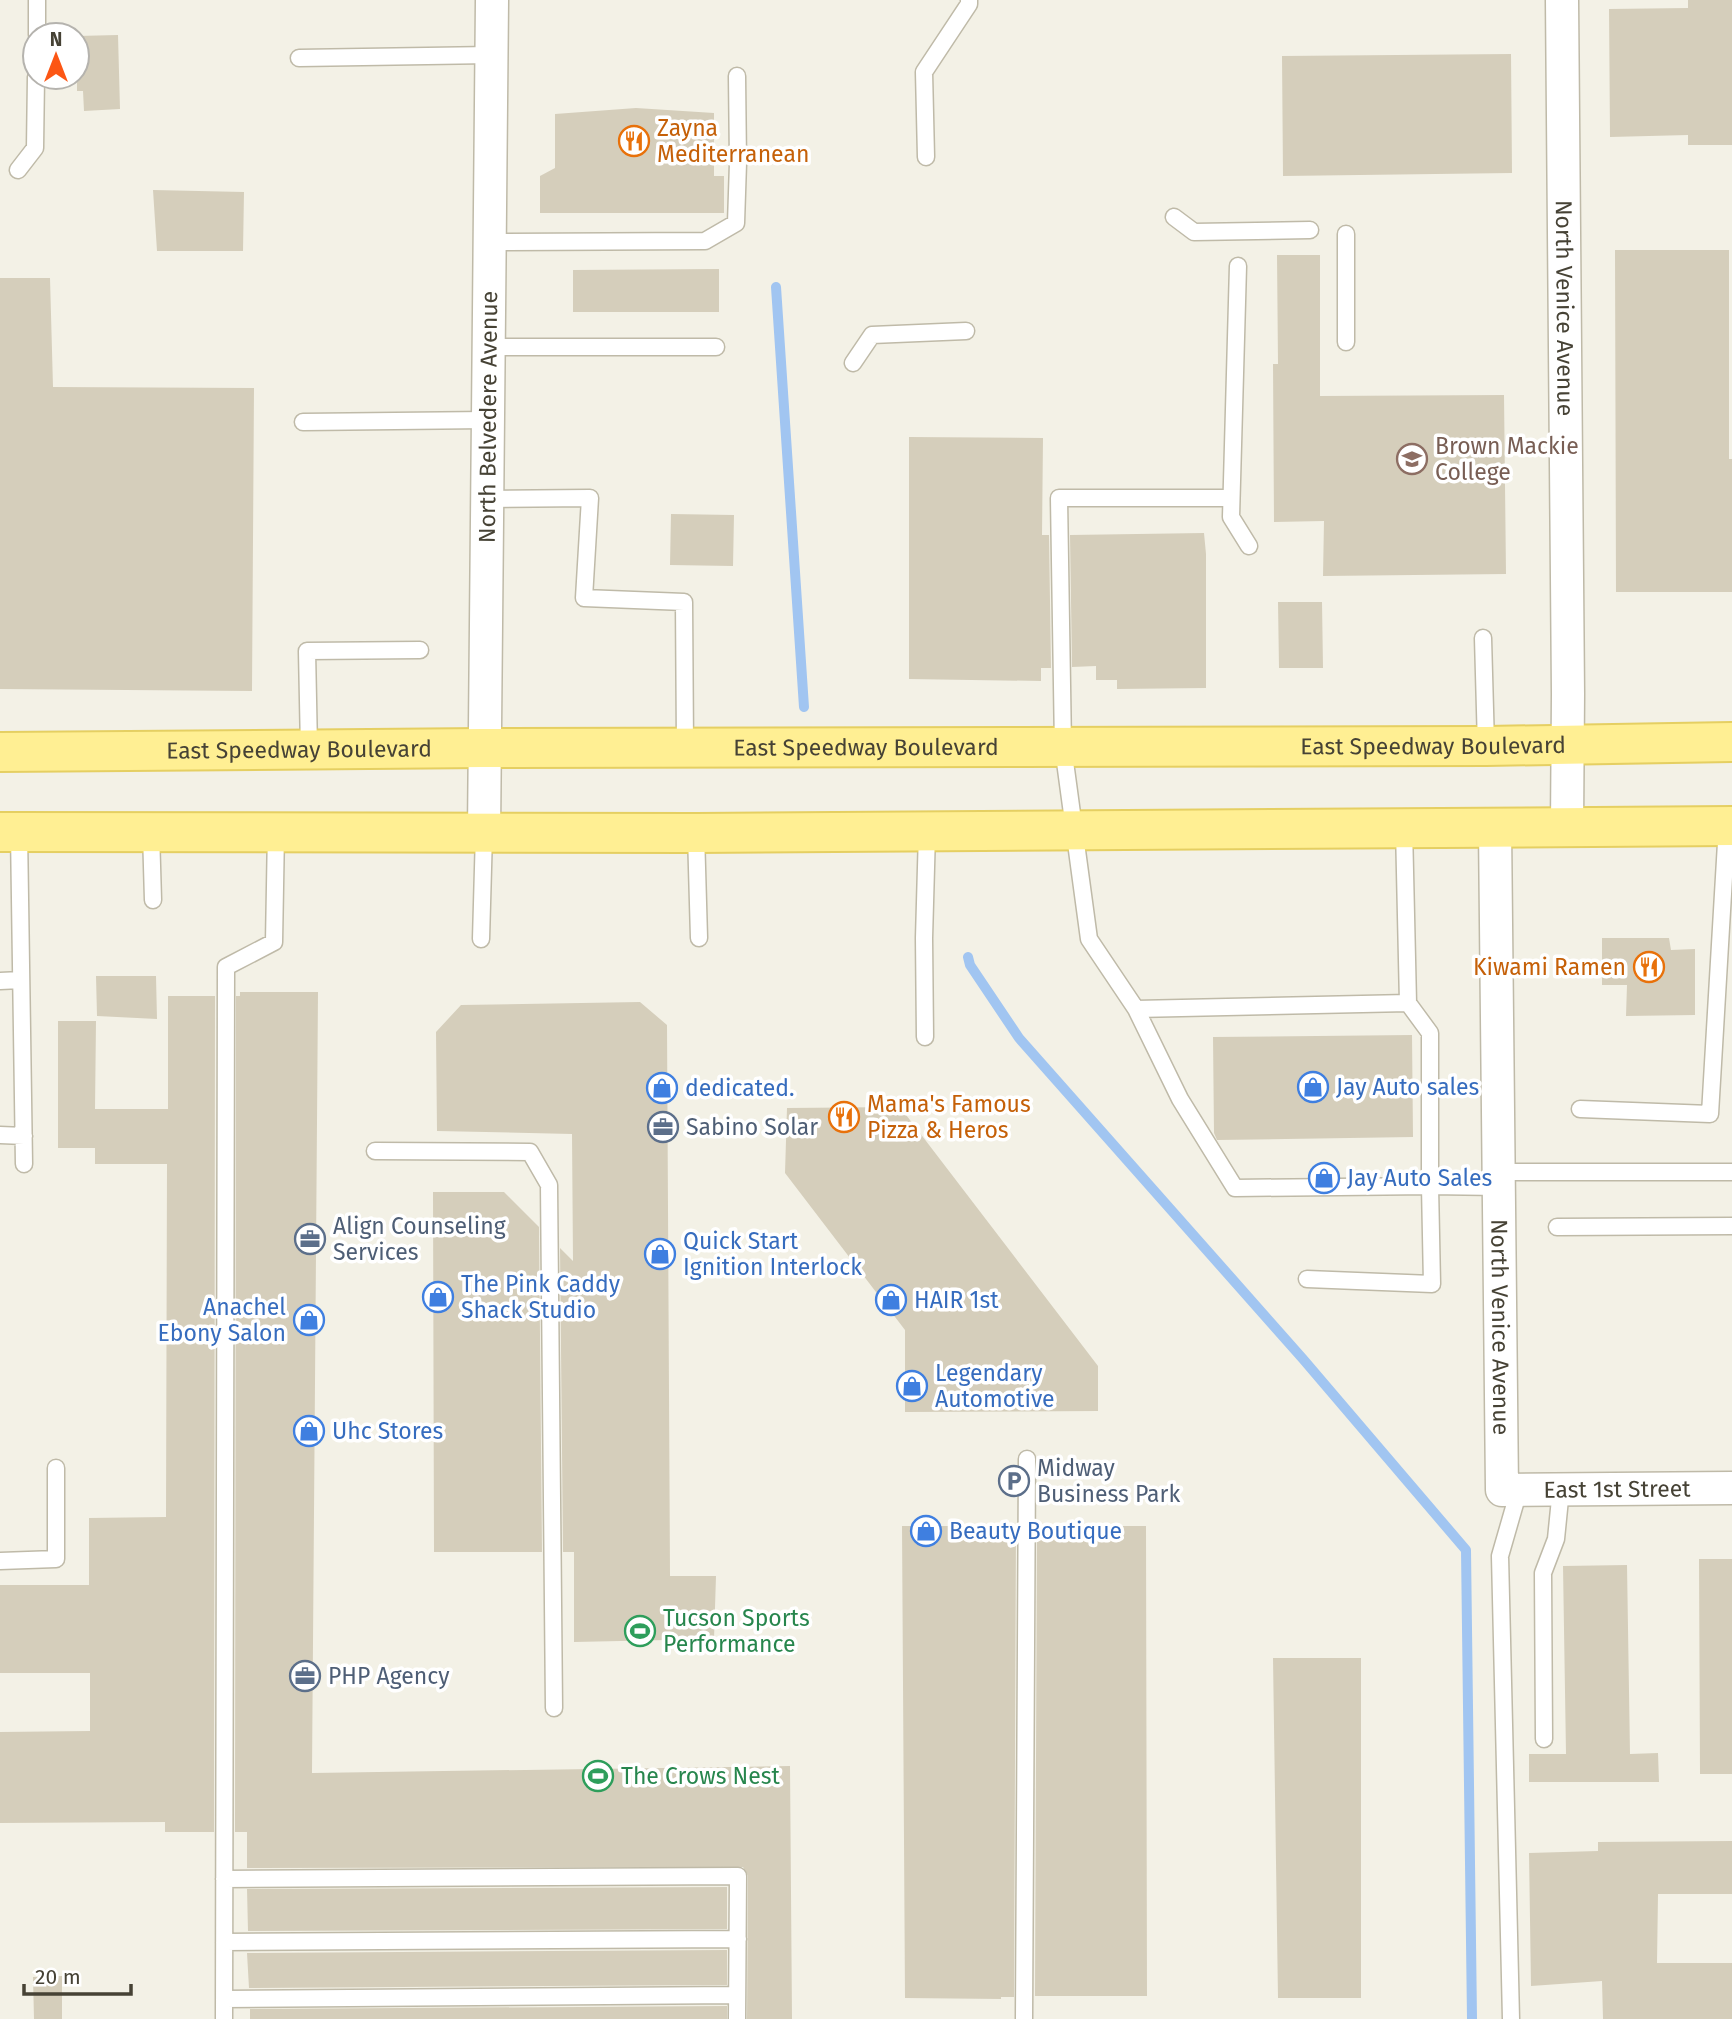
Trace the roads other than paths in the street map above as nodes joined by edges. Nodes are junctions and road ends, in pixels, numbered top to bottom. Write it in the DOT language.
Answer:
graph roads {
  1 [pos="37,0"];
  2 [pos="492,0"];
  3 [pos="969,0"];
  4 [pos="1562,0"];
  5 [pos="37,21"];
  6 [pos="491,55"];
  7 [pos="299,58"];
  8 [pos="737,76"];
  9 [pos="36,91"];
  10 [pos="926,157"];
  11 [pos="18,170"];
  12 [pos="1174,217"];
  13 [pos="1310,230"];
  14 [pos="1346,234"];
  15 [pos="489,242"];
  16 [pos="1238,266"];
  17 [pos="967,331"];
  18 [pos="1346,342"];
  19 [pos="488,347"];
  20 [pos="716,347"];
  21 [pos="853,363"];
  22 [pos="486,420"];
  23 [pos="303,422"];
  24 [pos="1231,498"];
  25 [pos="486,499"];
  26 [pos="1249,546"];
  27 [pos="1482,638"];
  28 [pos="420,650"];
  29 [pos="1732,742"];
  30 [pos="1568,743"];
  31 [pos="1486,746"];
  32 [pos="685,747"];
  33 [pos="1063,747"];
  34 [pos="483,748"];
  35 [pos="309,749"];
  36 [pos="0,752"];
  37 [pos="1567,826"];
  38 [pos="1730,826"];
  39 [pos="1404,828"];
  40 [pos="1495,828"];
  41 [pos="276,831"];
  42 [pos="1075,831"];
  43 [pos="9,832"];
  44 [pos="151,832"];
  45 [pos="927,832"];
  46 [pos="484,833"];
  47 [pos="696,833"];
  48 [pos="153,900"];
  49 [pos="481,939"];
  50 [pos="699,939"];
  51 [pos="21,980"];
  52 [pos="0,981"];
  53 [pos="1408,1003"];
  54 [pos="1136,1009"];
  55 [pos="925,1037"];
  56 [pos="1580,1109"];
  57 [pos="0,1135"];
  58 [pos="24,1136"];
  59 [pos="375,1151"];
  60 [pos="24,1164"];
  61 [pos="1732,1171"];
  62 [pos="1499,1179"];
  63 [pos="1430,1186"];
  64 [pos="1732,1226"];
  65 [pos="1557,1227"];
  66 [pos="1307,1279"];
  67 [pos="1027,1460"];
  68 [pos="56,1468"];
  69 [pos="1732,1488"];
  70 [pos="1561,1489"];
  71 [pos="1511,1490"];
  72 [pos="0,1561"];
  73 [pos="554,1708"];
  74 [pos="1544,1739"];
  75 [pos="224,1879"];
  76 [pos="738,1938"];
  77 [pos="224,1941"];
  78 [pos="737,1995"];
  79 [pos="224,1999"];
  80 [pos="224,2019"];
  81 [pos="737,2019"];
  82 [pos="1024,2019"];
  83 [pos="1511,2019"];
  1 -- 5 [label="lane"];
  2 -- 6 [label="street, North Belvedere Avenue"];
  3 -- 10 [label="lane"];
  4 -- 30 [label="street, North Venice Avenue"];
  6 -- 7 [label="lane"];
  6 -- 15 [label="street, North Belvedere Avenue"];
  8 -- 15 [label="lane"];
  9 -- 11 [label="lane"];
  12 -- 13 [label="lane"];
  14 -- 18 [label="lane"];
  15 -- 19 [label="street, North Belvedere Avenue"];
  16 -- 24 [label="lane"];
  17 -- 21 [label="lane"];
  19 -- 20 [label="lane"];
  19 -- 22 [label="street, North Belvedere Avenue"];
  22 -- 23 [label="lane"];
  22 -- 25 [label="street, North Belvedere Avenue"];
  24 -- 26 [label="lane"];
  24 -- 33 [label="lane"];
  25 -- 32 [label="lane"];
  25 -- 34 [label="street, North Belvedere Avenue"];
  27 -- 31 [label="lane"];
  28 -- 35 [label="lane"];
  29 -- 30 [label="main road, East Speedway Boulevard"];
  30 -- 31 [label="main road, East Speedway Boulevard"];
  30 -- 37 [label="street, North Venice Avenue"];
  31 -- 33 [label="main road, East Speedway Boulevard"];
  32 -- 33 [label="main road, East Speedway Boulevard"];
  32 -- 34 [label="main road, East Speedway Boulevard"];
  33 -- 42 [label="lane"];
  34 -- 35 [label="main road, East Speedway Boulevard"];
  34 -- 46 [label="street, North Belvedere Avenue"];
  35 -- 36 [label="main road, East Speedway Boulevard"];
  37 -- 38 [label="main road"];
  37 -- 40 [label="main road"];
  38 -- 56 [label="lane"];
  39 -- 40 [label="main road"];
  39 -- 42 [label="main road"];
  39 -- 53 [label="lane"];
  40 -- 62 [label="street, North Venice Avenue"];
  41 -- 44 [label="main road"];
  41 -- 46 [label="main road"];
  41 -- 75 [label="lane"];
  42 -- 45 [label="main road"];
  42 -- 54 [label="lane"];
  43 -- 44 [label="main road"];
  43 -- 51 [label="lane"];
  44 -- 48 [label="lane"];
  45 -- 47 [label="main road"];
  45 -- 55 [label="lane"];
  46 -- 47 [label="main road"];
  46 -- 49 [label="lane"];
  47 -- 50 [label="lane"];
  51 -- 52 [label="lane"];
  51 -- 58 [label="lane"];
  53 -- 54 [label="lane"];
  53 -- 63 [label="lane"];
  54 -- 63 [label="lane"];
  57 -- 58 [label="lane"];
  58 -- 60 [label="lane"];
  59 -- 73 [label="lane"];
  61 -- 62 [label="lane"];
  62 -- 63 [label="lane"];
  62 -- 71 [label="street, North Venice Avenue"];
  63 -- 66 [label="lane"];
  64 -- 65 [label="lane"];
  67 -- 82 [label="lane"];
  68 -- 72 [label="lane"];
  69 -- 70 [label="street, East 1st Street"];
  70 -- 71 [label="street, East 1st Street"];
  70 -- 74 [label="lane"];
  71 -- 83 [label="lane"];
  75 -- 76 [label="lane"];
  75 -- 77 [label="lane"];
  76 -- 77 [label="lane"];
  76 -- 78 [label="lane"];
  77 -- 79 [label="lane"];
  78 -- 79 [label="lane"];
  78 -- 81 [label="lane"];
  79 -- 80 [label="lane"];
}
